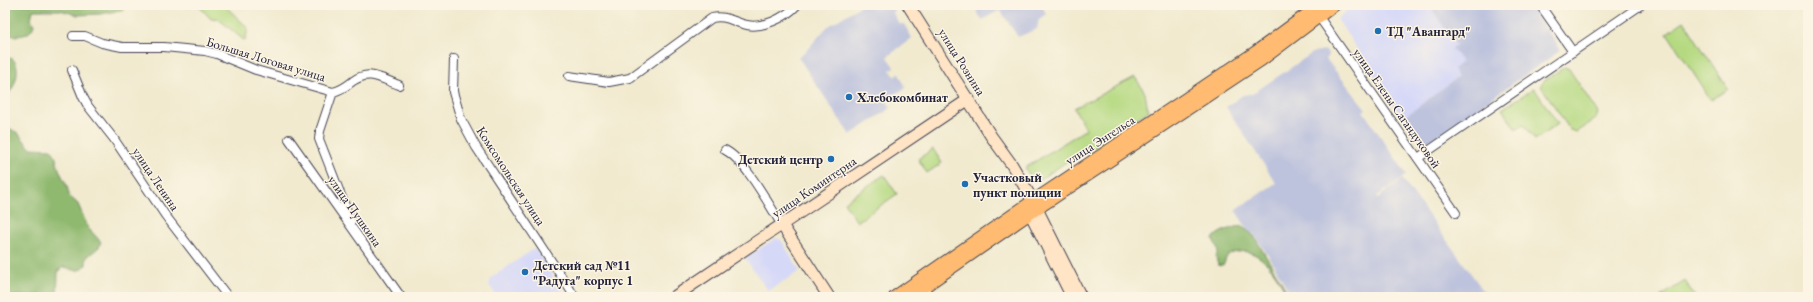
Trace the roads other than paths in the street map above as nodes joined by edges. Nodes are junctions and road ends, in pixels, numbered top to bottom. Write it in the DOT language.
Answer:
graph roads {
  1 [pos="797,5"];
  2 [pos="908,5"];
  3 [pos="1334,5"];
  4 [pos="1540,5"];
  5 [pos="1641,5"];
  6 [pos="1318,11"];
  7 [pos="73,36"];
  8 [pos="1573,52"];
  9 [pos="454,59"];
  10 [pos="72,70"];
  11 [pos="569,76"];
  12 [pos="399,85"];
  13 [pos="333,92"];
  14 [pos="969,99"];
  15 [pos="289,139"];
  16 [pos="725,150"];
  17 [pos="1418,158"];
  18 [pos="1031,207"];
  19 [pos="1456,213"];
  20 [pos="351,225"];
  21 [pos="782,225"];
  22 [pos="927,292"];
  23 [pos="228,297"];
  24 [pos="401,297"];
  25 [pos="575,297"];
  26 [pos="674,297"];
  27 [pos="829,297"];
  28 [pos="895,297"];
  29 [pos="909,297"];
  30 [pos="1072,297"];
  31 [pos="1081,297"];
  1 -- 11 [label="street"];
  2 -- 14 [label="street, улица Рознина"];
  3 -- 6 [label="main road, улица Энгельса"];
  4 -- 8 [label="street"];
  5 -- 8 [label="street"];
  6 -- 17 [label="street, улица Елены Сагандуковой"];
  6 -- 18 [label="main road, улица Энгельса"];
  7 -- 13 [label="street, Большая Логовая улица"];
  8 -- 17 [label="street"];
  9 -- 25 [label="street, Комсомольская улица"];
  10 -- 23 [label="street, улица Ленина"];
  12 -- 13 [label="street, Большая Логовая улица"];
  13 -- 20 [label="street"];
  14 -- 18 [label="street, улица Рознина"];
  14 -- 21 [label="street, улица Коминтерна"];
  15 -- 20 [label="street, улица Пушкина"];
  16 -- 21 [label="street"];
  17 -- 19 [label="street, улица Елены Сагандуковой"];
  18 -- 22 [label="main road, улица Энгельса"];
  18 -- 28 [label="main road, улица Энгельса"];
  18 -- 30 [label="street, улица Рознина"];
  18 -- 31 [label="street, улица Рознина"];
  20 -- 24 [label="street, улица Пушкина"];
  21 -- 26 [label="street, улица Коминтерна"];
  21 -- 27 [label="street"];
  22 -- 29 [label="main road, улица Энгельса"];
}
